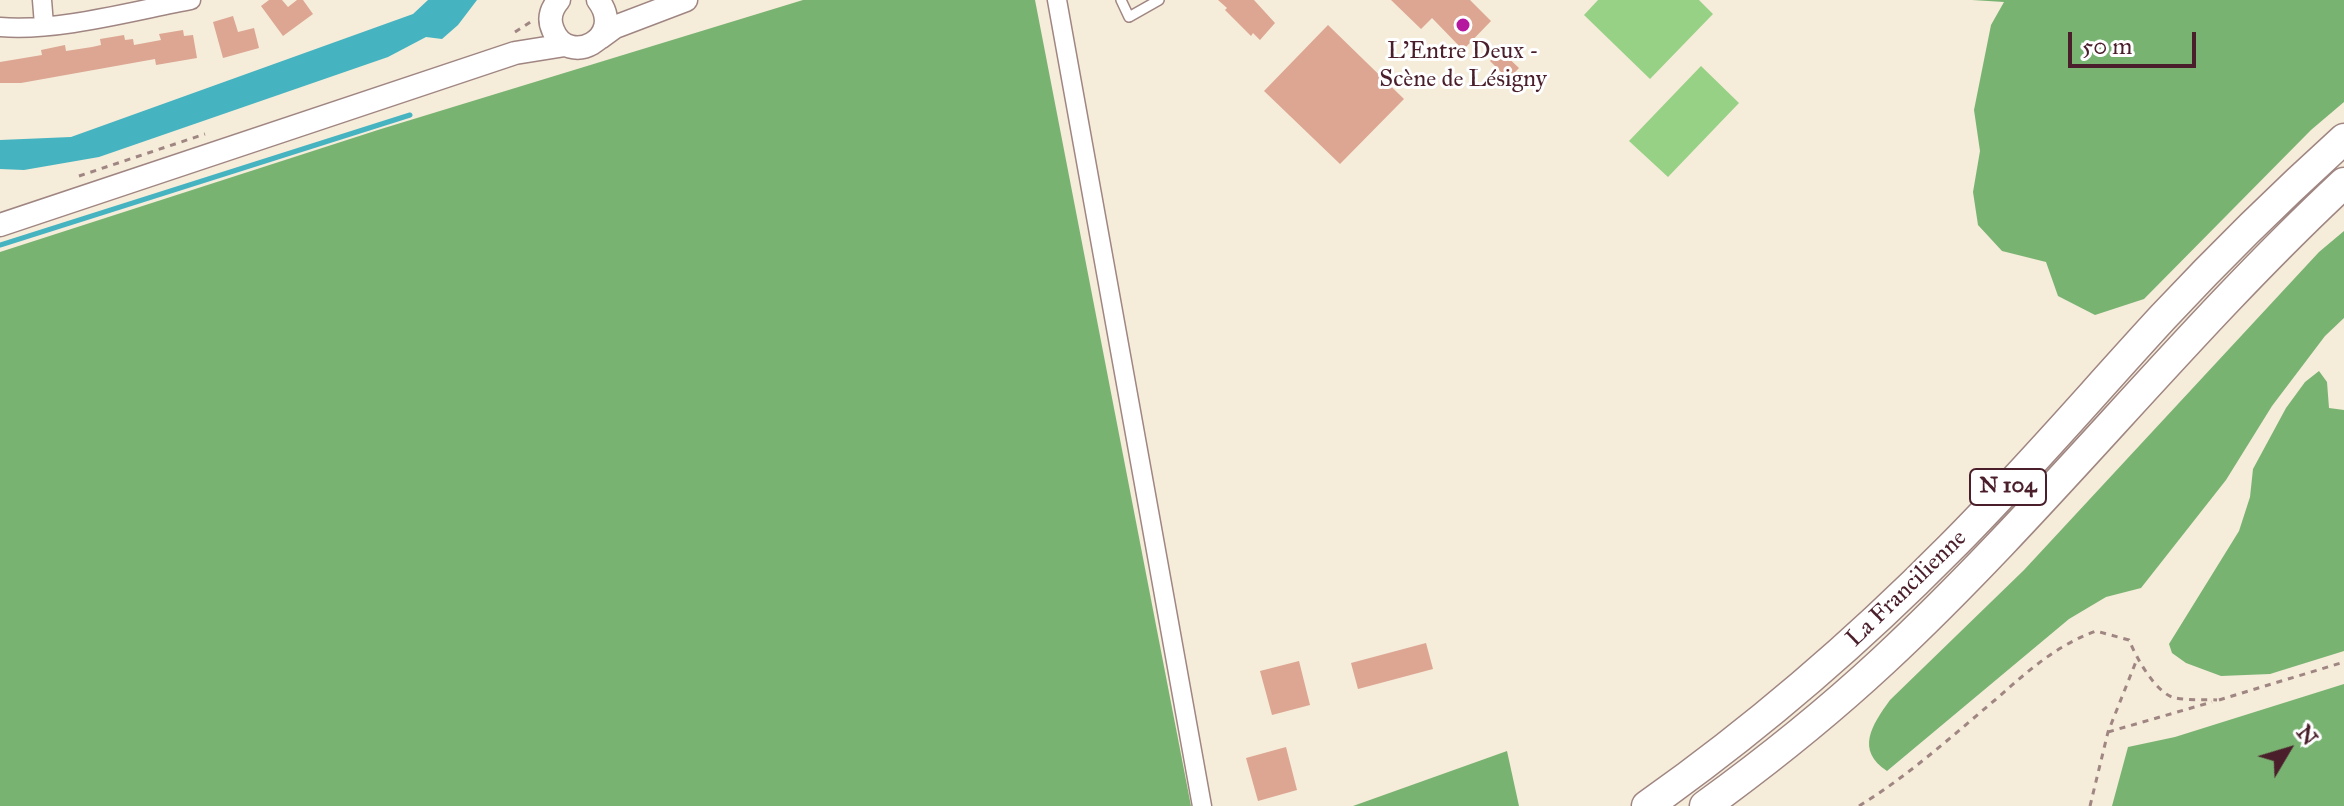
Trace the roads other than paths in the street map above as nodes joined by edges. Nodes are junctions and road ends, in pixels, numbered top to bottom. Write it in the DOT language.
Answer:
graph roads {
  1 [pos="42,0"];
  2 [pos="191,0"];
  3 [pos="1057,0"];
  4 [pos="1121,0"];
  5 [pos="1159,0"];
  6 [pos="599,1"];
  7 [pos="676,3"];
  8 [pos="555,5"];
  9 [pos="44,25"];
  10 [pos="0,27"];
  11 [pos="600,38"];
  12 [pos="565,45"];
  13 [pos="515,53"];
  14 [pos="2344,139"];
  15 [pos="2344,183"];
  16 [pos="0,225"];
  17 [pos="1202,806"];
  18 [pos="1647,806"];
  19 [pos="1705,806"];
  1 -- 9 [label="street"];
  2 -- 9 [label="street"];
  3 -- 17 [label="street"];
  4 -- 5 [label="lane"];
  6 -- 7 [label="street"];
  6 -- 11 [label="street"];
  7 -- 11 [label="street"];
  8 -- 12 [label="street"];
  8 -- 13 [label="street"];
  9 -- 10 [label="street"];
  11 -- 12 [label="street"];
  12 -- 13 [label="street"];
  13 -- 16 [label="street"];
  14 -- 18 [label="highway, La Francilienne / N 104"];
  15 -- 19 [label="highway, La Francilienne / N 104"];
}
